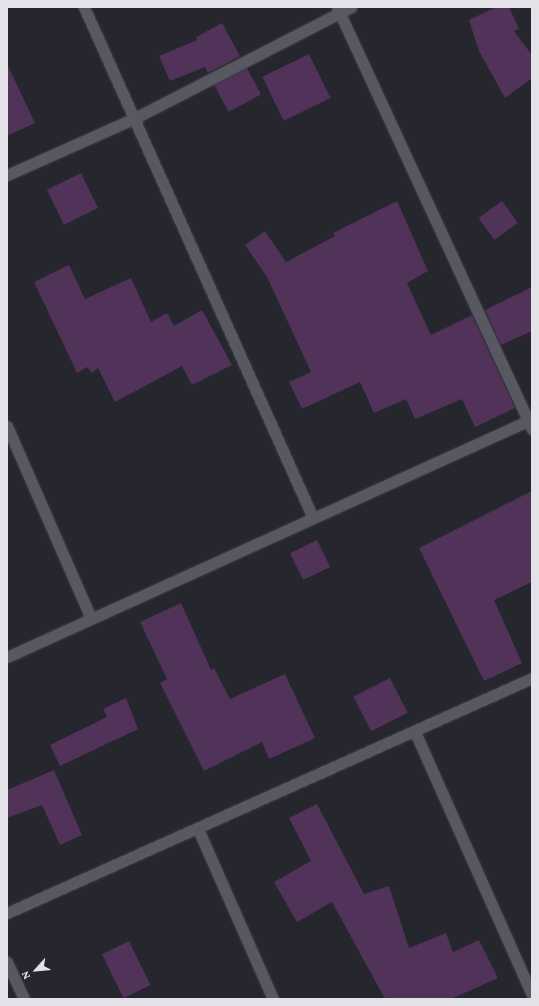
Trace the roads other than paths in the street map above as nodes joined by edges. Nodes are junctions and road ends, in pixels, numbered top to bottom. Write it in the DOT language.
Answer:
graph roads {
  1 [pos="84,7"];
  2 [pos="351,7"];
  3 [pos="339,9"];
  4 [pos="133,119"];
  5 [pos="7,174"];
  6 [pos="531,423"];
  7 [pos="7,426"];
  8 [pos="313,518"];
  9 [pos="91,618"];
  10 [pos="7,657"];
  11 [pos="532,678"];
  12 [pos="415,732"];
  13 [pos="198,830"];
  14 [pos="7,913"];
  15 [pos="7,962"];
  16 [pos="532,995"];
  17 [pos="24,999"];
  18 [pos="273,999"];
  1 -- 4 [label="street"];
  2 -- 3 [label="street"];
  3 -- 4 [label="street"];
  3 -- 6 [label="street"];
  4 -- 5 [label="street"];
  4 -- 8 [label="street"];
  6 -- 8 [label="street"];
  7 -- 9 [label="street"];
  8 -- 9 [label="street"];
  9 -- 10 [label="street"];
  11 -- 12 [label="street"];
  12 -- 13 [label="street"];
  12 -- 16 [label="street"];
  13 -- 14 [label="street"];
  13 -- 18 [label="street"];
  15 -- 17 [label="street"];
}
